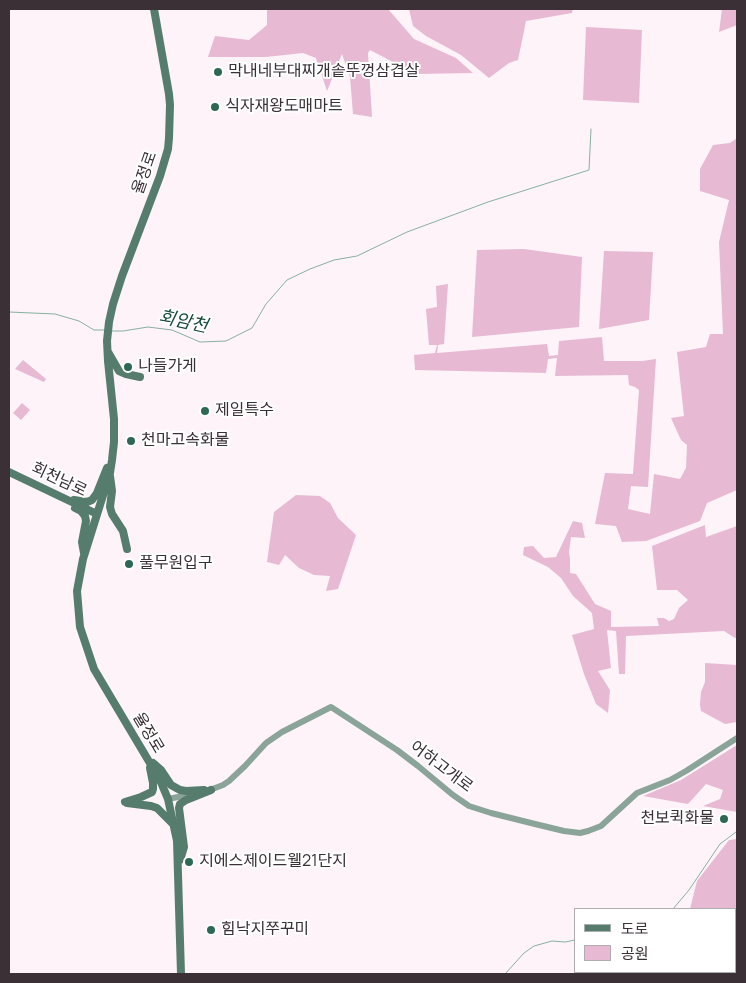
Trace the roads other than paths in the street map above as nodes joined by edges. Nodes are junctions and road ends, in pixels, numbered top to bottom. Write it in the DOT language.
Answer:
graph roads {
  1 [pos="154,9"];
  2 [pos="107,350"];
  3 [pos="140,377"];
  4 [pos="112,460"];
  5 [pos="9,472"];
  6 [pos="110,473"];
  7 [pos="63,497"];
  8 [pos="96,514"];
  9 [pos="127,549"];
  10 [pos="84,555"];
  11 [pos="737,738"];
  12 [pos="147,759"];
  13 [pos="211,790"];
  14 [pos="168,799"];
  15 [pos="174,826"];
  16 [pos="178,864"];
  17 [pos="181,974"];
  1 -- 2 [label="main road, 율정로"];
  2 -- 3 [label="main road"];
  2 -- 4 [label="main road, 율정로"];
  4 -- 6 [label="main road, 율정로"];
  4 -- 7 [label="main road"];
  5 -- 7 [label="main road, 회천남로"];
  6 -- 8 [label="main road, 율정로"];
  6 -- 9 [label="main road"];
  7 -- 8 [label="main road, 회천남로"];
  7 -- 10 [label="main road"];
  8 -- 10 [label="main road, 율정로"];
  10 -- 12 [label="main road, 율정로"];
  11 -- 13 [label="street, 어하고개로"];
  12 -- 13 [label="main road"];
  12 -- 14 [label="main road, 율정로"];
  12 -- 15 [label="main road"];
  13 -- 14 [label="street, 어하고개로"];
  13 -- 16 [label="main road"];
  14 -- 15 [label="main road, 율정로"];
  15 -- 16 [label="main road, 율정로"];
  16 -- 17 [label="main road, 율정로"];
}
